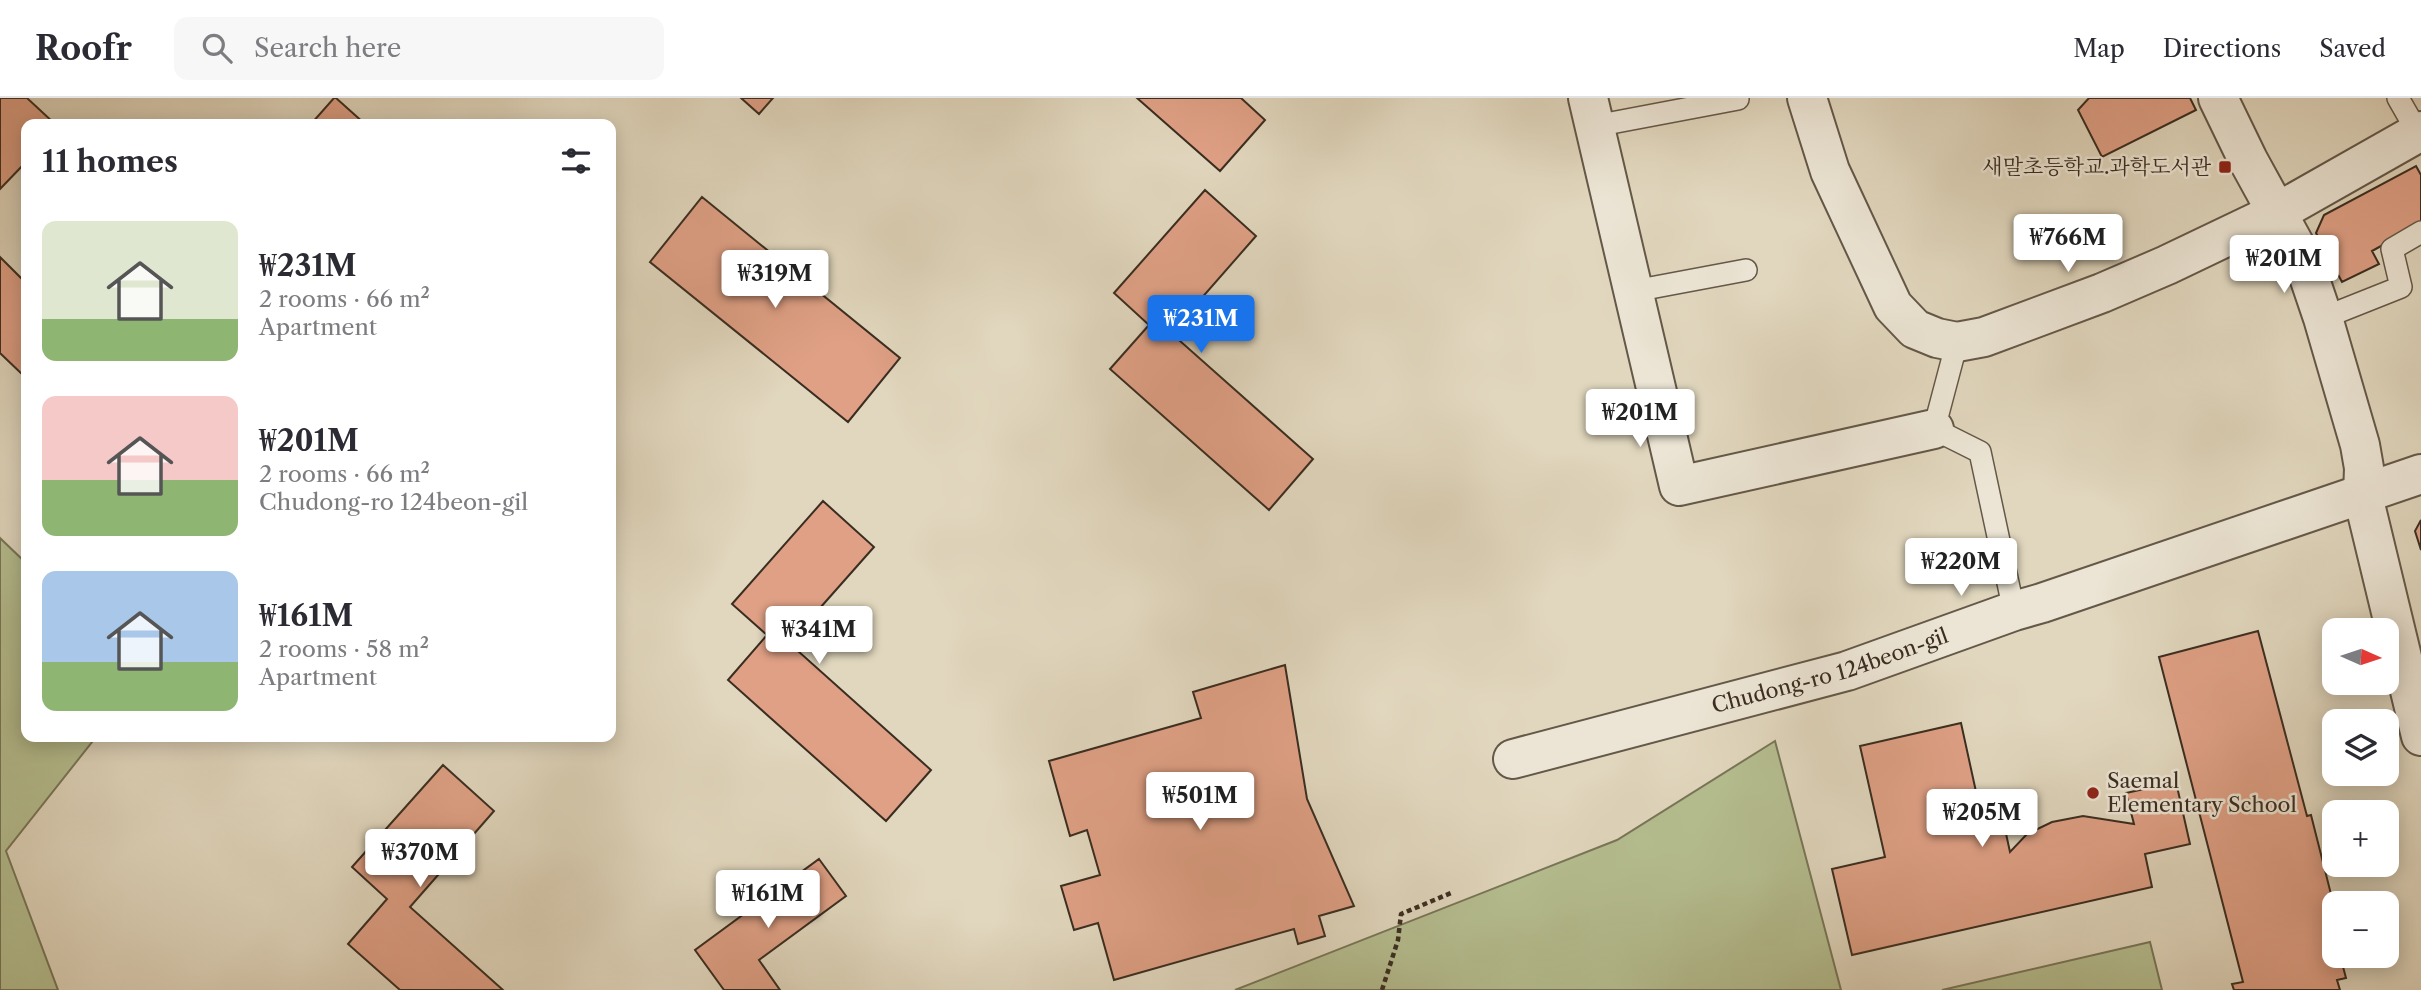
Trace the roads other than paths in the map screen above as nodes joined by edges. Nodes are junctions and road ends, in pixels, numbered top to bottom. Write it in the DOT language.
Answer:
graph roads {
  1 [pos="1807,98"];
  2 [pos="2218,98"];
  3 [pos="2398,98"];
  4 [pos="1738,99"];
  5 [pos="1592,112"];
  6 [pos="2420,132"];
  7 [pos="2278,212"];
  8 [pos="2421,232"];
  9 [pos="1746,270"];
  10 [pos="1634,291"];
  11 [pos="2323,318"];
  12 [pos="1957,342"];
  13 [pos="1934,429"];
  14 [pos="2421,474"];
  15 [pos="2362,496"];
  16 [pos="2014,611"];
  17 [pos="2421,736"];
  18 [pos="1513,759"];
  1 -- 12 [label="street"];
  2 -- 7 [label="street"];
  3 -- 6 [label="lane"];
  4 -- 5 [label="lane"];
  5 -- 10 [label="street"];
  6 -- 7 [label="street"];
  7 -- 11 [label="street"];
  7 -- 12 [label="street"];
  8 -- 11 [label="lane"];
  9 -- 10 [label="lane"];
  10 -- 13 [label="street"];
  11 -- 15 [label="street"];
  12 -- 13 [label="lane"];
  13 -- 16 [label="lane"];
  14 -- 15 [label="street, Chudong-ro 124beon-gil"];
  15 -- 16 [label="street, Chudong-ro 124beon-gil"];
  15 -- 17 [label="street"];
  16 -- 18 [label="street, Chudong-ro 124beon-gil"];
}
